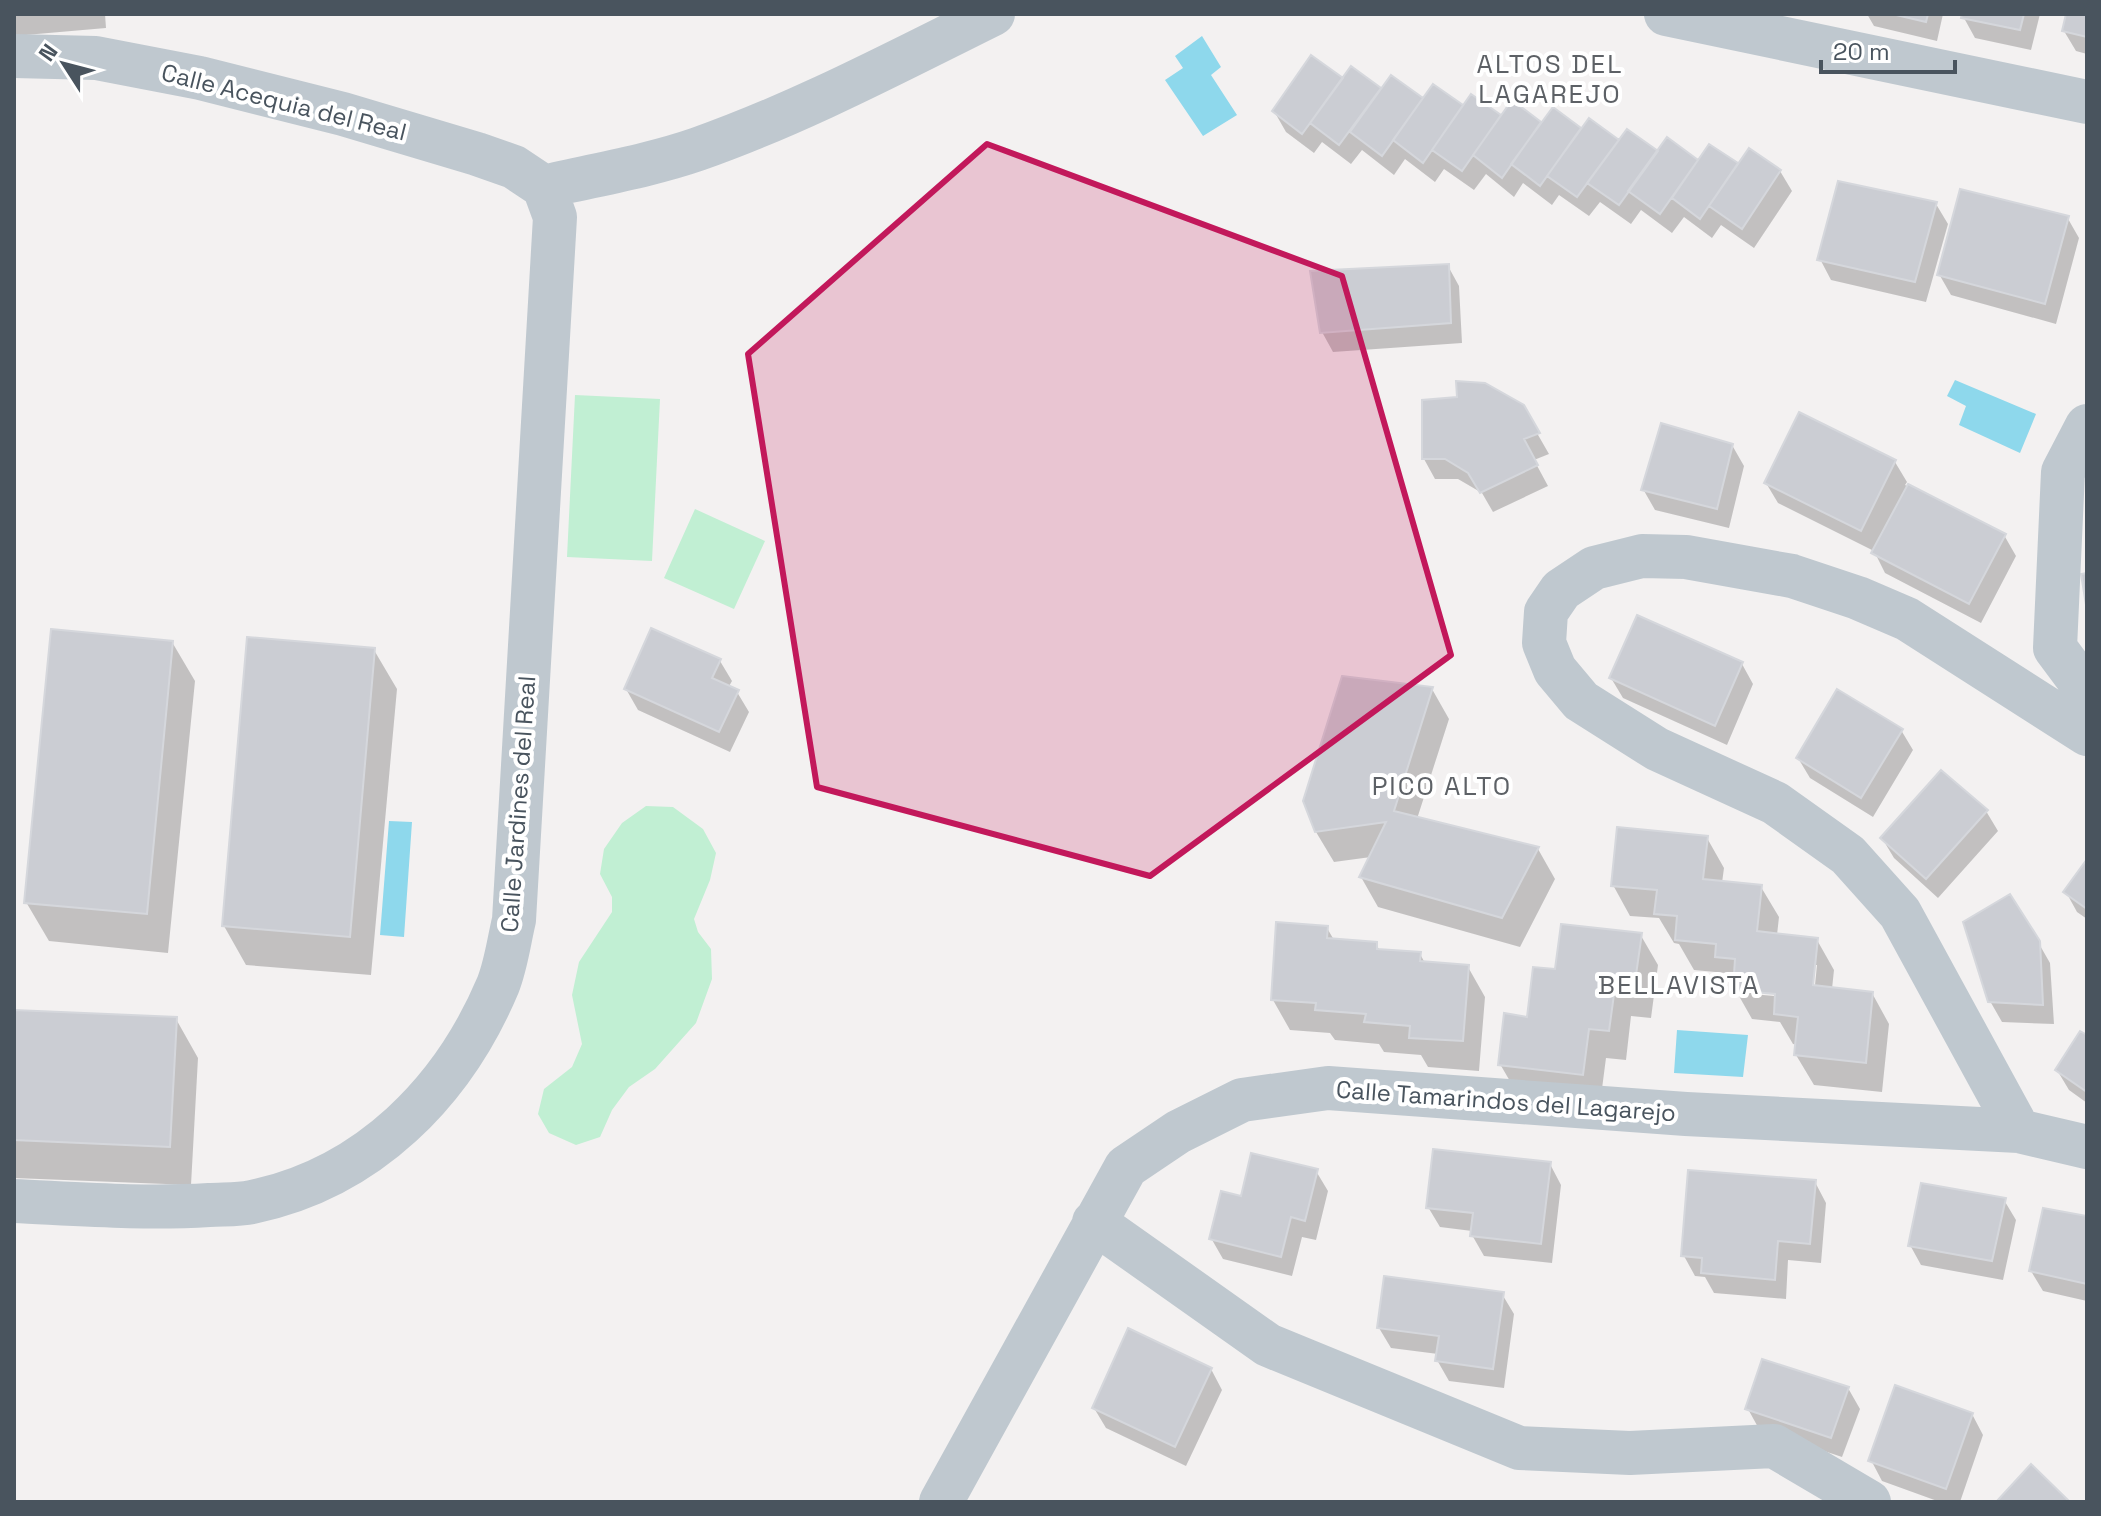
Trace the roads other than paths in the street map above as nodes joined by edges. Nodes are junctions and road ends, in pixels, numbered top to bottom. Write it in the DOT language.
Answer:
graph roads {
  1 [pos="993,14"];
  2 [pos="1666,14"];
  3 [pos="14,56"];
  4 [pos="2087,102"];
  5 [pos="544,187"];
  6 [pos="2087,426"];
  7 [pos="2087,691"];
  8 [pos="2087,734"];
  9 [pos="2019,1131"];
  10 [pos="2087,1147"];
  11 [pos="14,1201"];
  12 [pos="1094,1222"];
  13 [pos="941,1502"];
  14 [pos="1869,1502"];
  1 -- 5 [label="street"];
  2 -- 4 [label="street"];
  3 -- 5 [label="street, Calle Acequia del Real"];
  5 -- 11 [label="street, Calle Jardines del Real"];
  6 -- 7 [label="street"];
  8 -- 9 [label="street"];
  9 -- 10 [label="street, Calle Tamarindos del Lagarejo"];
  9 -- 12 [label="street, Calle Tamarindos del Lagarejo"];
  12 -- 13 [label="street, Calle Tamarindos del Lagarejo"];
  12 -- 14 [label="street"];
}
